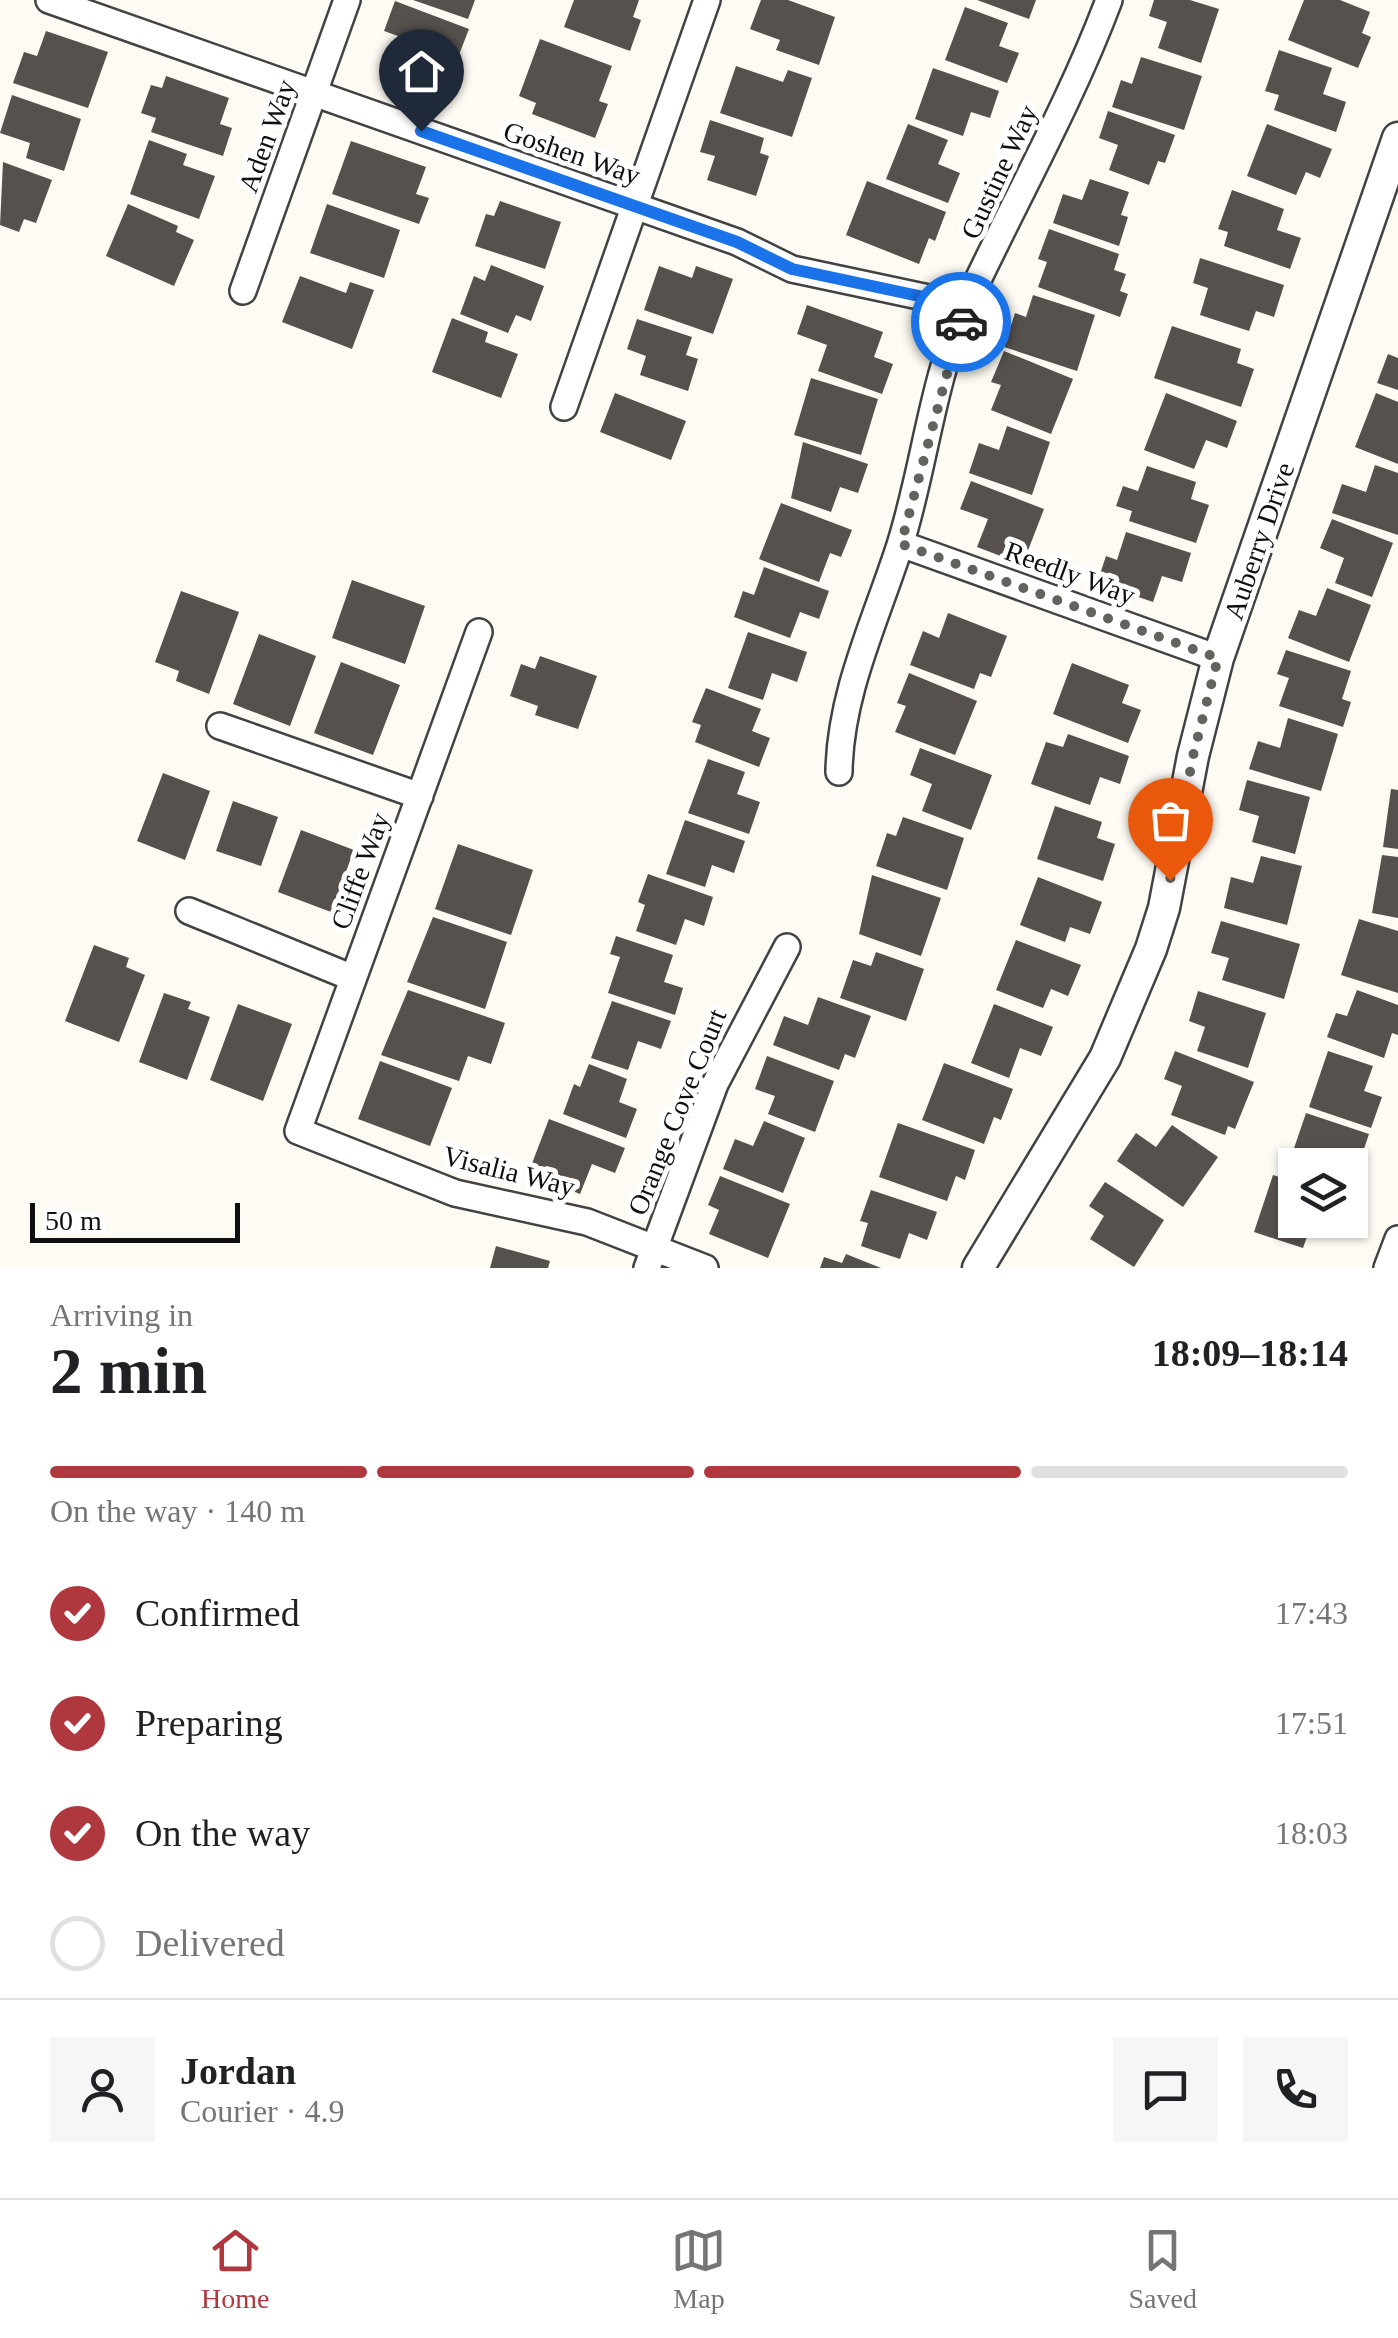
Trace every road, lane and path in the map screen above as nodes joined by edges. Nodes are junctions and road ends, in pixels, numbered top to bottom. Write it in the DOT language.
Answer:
graph roads {
  1 [pos="50,0"];
  2 [pos="347,0"];
  3 [pos="707,0"];
  4 [pos="1109,0"];
  5 [pos="314,93"];
  6 [pos="1398,138"];
  7 [pos="636,207"];
  8 [pos="243,291"];
  9 [pos="966,306"];
  10 [pos="564,407"];
  11 [pos="901,544"];
  12 [pos="479,632"];
  13 [pos="1218,658"];
  14 [pos="220,726"];
  15 [pos="838,772"];
  16 [pos="420,796"];
  17 [pos="190,912"];
  18 [pos="787,947"];
  19 [pos="353,978"];
  20 [pos="298,1131"];
  21 [pos="1398,1238"];
  22 [pos="651,1258"];
  23 [pos="705,1268"];
  24 [pos="978,1268"];
  25 [pos="1388,1268"];
  1 -- 5 [label="street, Goshen Way"];
  2 -- 5 [label="street, Aden Way"];
  3 -- 7 [label="street"];
  4 -- 9 [label="street, Gustine Way"];
  5 -- 7 [label="street, Goshen Way"];
  5 -- 8 [label="street, Aden Way"];
  6 -- 13 [label="street, Auberry Drive"];
  7 -- 9 [label="street, Goshen Way"];
  7 -- 10 [label="street"];
  9 -- 11 [label="street, Gustine Way"];
  11 -- 13 [label="street, Reedly Way"];
  11 -- 15 [label="street, Gustine Way"];
  12 -- 16 [label="street, Cliffe Way"];
  13 -- 24 [label="street, Auberry Drive"];
  14 -- 16 [label="street"];
  16 -- 19 [label="street, Cliffe Way"];
  17 -- 19 [label="street"];
  18 -- 22 [label="street, Orange Cove Court"];
  19 -- 20 [label="street, Cliffe Way"];
  20 -- 22 [label="street, Visalia Way"];
  21 -- 25 [label="street"];
  22 -- 23 [label="street, Visalia Way"];
}
